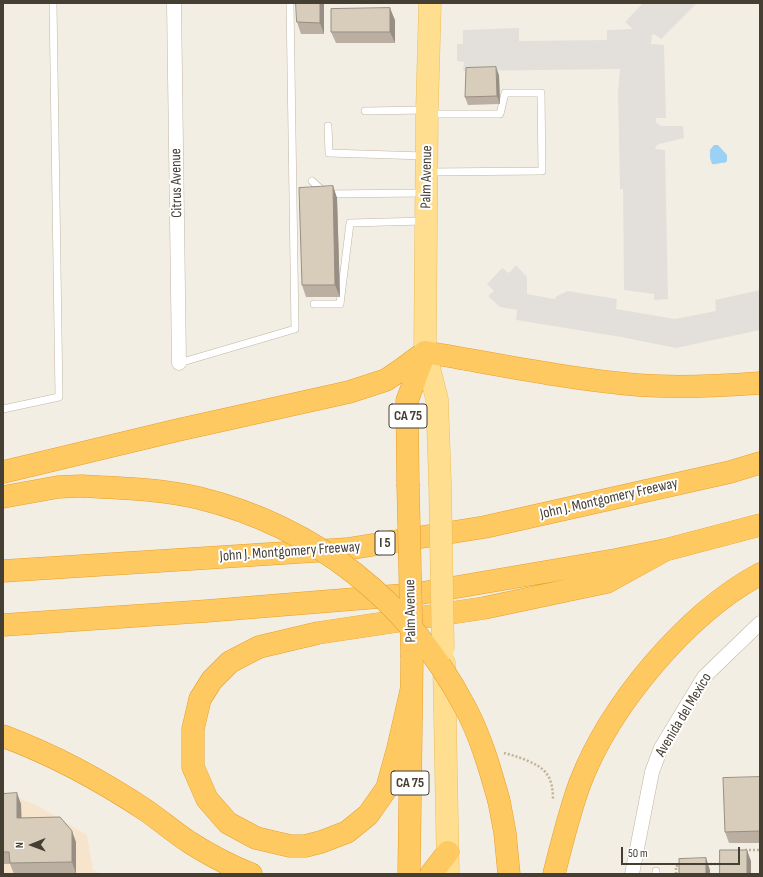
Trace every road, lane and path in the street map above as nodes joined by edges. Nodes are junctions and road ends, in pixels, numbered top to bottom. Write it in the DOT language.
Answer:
graph roads {
  1 [pos="53,3"];
  2 [pos="174,3"];
  3 [pos="290,3"];
  4 [pos="430,3"];
  5 [pos="365,111"];
  6 [pos="427,112"];
  7 [pos="328,126"];
  8 [pos="427,164"];
  9 [pos="312,181"];
  10 [pos="426,193"];
  11 [pos="426,221"];
  12 [pos="314,304"];
  13 [pos="425,352"];
  14 [pos="179,363"];
  15 [pos="760,383"];
  16 [pos="3,409"];
  17 [pos="760,463"];
  18 [pos="3,472"];
  19 [pos="3,497"];
  20 [pos="760,526"];
  21 [pos="665,550"];
  22 [pos="3,571"];
  23 [pos="760,574"];
  24 [pos="760,623"];
  25 [pos="3,625"];
  26 [pos="412,691"];
  27 [pos="3,736"];
  28 [pos="501,753"];
  29 [pos="553,806"];
  30 [pos="745,850"];
  31 [pos="760,850"];
  32 [pos="448,852"];
  33 [pos="721,857"];
  34 [pos="684,865"];
  35 [pos="698,865"];
  36 [pos="251,874"];
  37 [pos="409,874"];
  38 [pos="431,874"];
  39 [pos="448,874"];
  40 [pos="509,874"];
  41 [pos="554,874"];
  42 [pos="632,874"];
  43 [pos="676,874"];
  1 -- 16 [label="lane"];
  2 -- 14 [label="street, Citrus Avenue"];
  3 -- 14 [label="lane"];
  4 -- 6 [label="main road, Palm Avenue"];
  5 -- 6 [label="lane"];
  6 -- 8 [label="main road, Palm Avenue"];
  6 -- 8 [label="lane"];
  7 -- 8 [label="lane"];
  8 -- 10 [label="main road, Palm Avenue"];
  9 -- 10 [label="lane"];
  10 -- 11 [label="main road, Palm Avenue"];
  11 -- 12 [label="lane"];
  11 -- 13 [label="main road, Palm Avenue"];
  13 -- 15 [label="highway"];
  13 -- 18 [label="highway"];
  13 -- 26 [label="highway, Palm Avenue / CA 75, bridge"];
  13 -- 32 [label="main road, Palm Avenue, bridge"];
  17 -- 22 [label="highway, John J. Montgomery Freeway / I 5"];
  19 -- 40 [label="highway, bridge"];
  20 -- 21 [label="highway"];
  21 -- 25 [label="highway"];
  21 -- 26 [label="highway"];
  23 -- 41 [label="highway"];
  24 -- 42 [label="street, Avenida del Mexico"];
  26 -- 37 [label="highway, Palm Avenue / CA 75"];
  27 -- 36 [label="highway"];
  28 -- 29 [label="path"];
  30 -- 31 [label="path"];
  32 -- 38 [label="highway"];
  32 -- 39 [label="main road, Palm Avenue"];
  33 -- 35 [label="path"];
  34 -- 43 [label="path"];
}
